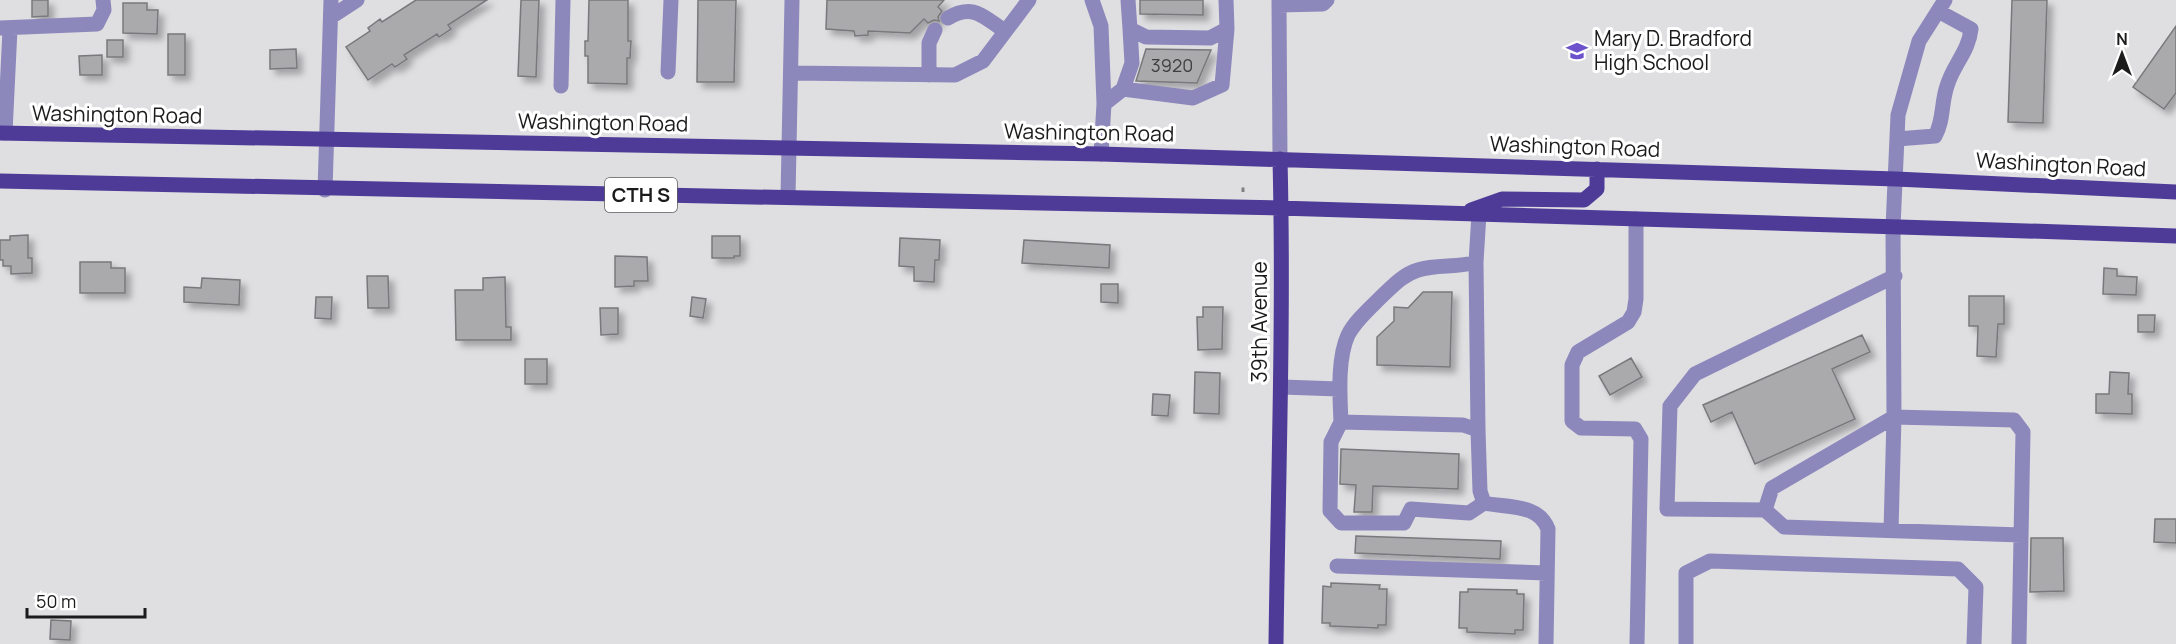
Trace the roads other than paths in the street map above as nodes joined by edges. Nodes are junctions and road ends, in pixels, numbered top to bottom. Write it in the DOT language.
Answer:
graph roads {
  1 [pos="104,0"];
  2 [pos="331,0"];
  3 [pos="357,0"];
  4 [pos="563,0"];
  5 [pos="670,0"];
  6 [pos="792,0"];
  7 [pos="1029,0"];
  8 [pos="1092,0"];
  9 [pos="1128,0"];
  10 [pos="1226,0"];
  11 [pos="1327,0"];
  12 [pos="1279,2"];
  13 [pos="1941,5"];
  14 [pos="331,17"];
  15 [pos="948,18"];
  16 [pos="5,28"];
  17 [pos="1227,28"];
  18 [pos="1130,29"];
  19 [pos="935,30"];
  20 [pos="1005,32"];
  21 [pos="668,72"];
  22 [pos="791,73"];
  23 [pos="929,75"];
  24 [pos="561,86"];
  25 [pos="1124,89"];
  26 [pos="1104,104"];
  27 [pos="3,133"];
  28 [pos="1898,139"];
  29 [pos="327,141"];
  30 [pos="790,147"];
  31 [pos="1101,154"];
  32 [pos="1280,159"];
  33 [pos="1598,169"];
  34 [pos="1896,179"];
  35 [pos="0,181"];
  36 [pos="325,190"];
  37 [pos="2176,192"];
  38 [pos="788,197"];
  39 [pos="1281,208"];
  40 [pos="1463,213"];
  41 [pos="1479,214"];
  42 [pos="1636,219"];
  43 [pos="1893,227"];
  44 [pos="2176,236"];
  45 [pos="1476,262"];
  46 [pos="1894,276"];
  47 [pos="1282,387"];
  48 [pos="1340,389"];
  49 [pos="1894,417"];
  50 [pos="1341,422"];
  51 [pos="1478,430"];
  52 [pos="1484,503"];
  53 [pos="1765,510"];
  54 [pos="1891,531"];
  55 [pos="2021,535"];
  56 [pos="1337,566"];
  57 [pos="1547,573"];
  58 [pos="1275,644"];
  59 [pos="1546,644"];
  60 [pos="1637,644"];
  61 [pos="1686,644"];
  62 [pos="1974,644"];
  63 [pos="2019,644"];
  1 -- 16 [label="street"];
  2 -- 14 [label="street"];
  3 -- 14 [label="street"];
  4 -- 24 [label="street"];
  5 -- 21 [label="street"];
  6 -- 22 [label="street"];
  7 -- 20 [label="street"];
  8 -- 26 [label="street"];
  9 -- 18 [label="street"];
  10 -- 17 [label="street"];
  11 -- 12 [label="street"];
  12 -- 32 [label="street, 39th Avenue"];
  13 -- 28 [label="street"];
  13 -- 28 [label="street"];
  14 -- 29 [label="street"];
  15 -- 20 [label="street"];
  16 -- 27 [label="street"];
  17 -- 18 [label="street"];
  17 -- 25 [label="street"];
  18 -- 25 [label="street"];
  19 -- 23 [label="street"];
  20 -- 23 [label="street"];
  22 -- 23 [label="street"];
  22 -- 30 [label="street"];
  25 -- 26 [label="street"];
  26 -- 31 [label="street"];
  27 -- 29 [label="main road, Washington Road"];
  28 -- 34 [label="street"];
  29 -- 30 [label="main road, Washington Road"];
  29 -- 36 [label="street"];
  30 -- 31 [label="main road, Washington Road"];
  30 -- 38 [label="street"];
  31 -- 32 [label="main road, Washington Road"];
  32 -- 33 [label="main road, Washington Road"];
  32 -- 39 [label="main road, 39th Avenue"];
  33 -- 34 [label="main road, Washington Road"];
  33 -- 40 [label="main road"];
  34 -- 37 [label="main road, Washington Road"];
  34 -- 43 [label="street"];
  35 -- 36 [label="main road, CTH S"];
  36 -- 38 [label="main road, CTH S"];
  38 -- 39 [label="main road, CTH S"];
  39 -- 40 [label="main road"];
  39 -- 47 [label="main road, 39th Avenue"];
  40 -- 41 [label="main road"];
  41 -- 42 [label="main road"];
  41 -- 45 [label="street"];
  42 -- 43 [label="main road"];
  42 -- 60 [label="street"];
  43 -- 44 [label="main road"];
  43 -- 46 [label="street"];
  45 -- 48 [label="street"];
  45 -- 51 [label="street"];
  46 -- 49 [label="street"];
  46 -- 53 [label="street"];
  47 -- 48 [label="street"];
  47 -- 58 [label="main road, 39th Avenue"];
  48 -- 50 [label="street"];
  49 -- 53 [label="street"];
  49 -- 54 [label="street"];
  49 -- 55 [label="street"];
  50 -- 51 [label="street"];
  50 -- 52 [label="street"];
  51 -- 52 [label="street"];
  52 -- 57 [label="street"];
  53 -- 54 [label="street"];
  54 -- 55 [label="street"];
  55 -- 63 [label="street"];
  56 -- 57 [label="street"];
  57 -- 59 [label="street"];
  61 -- 62 [label="street"];
}
